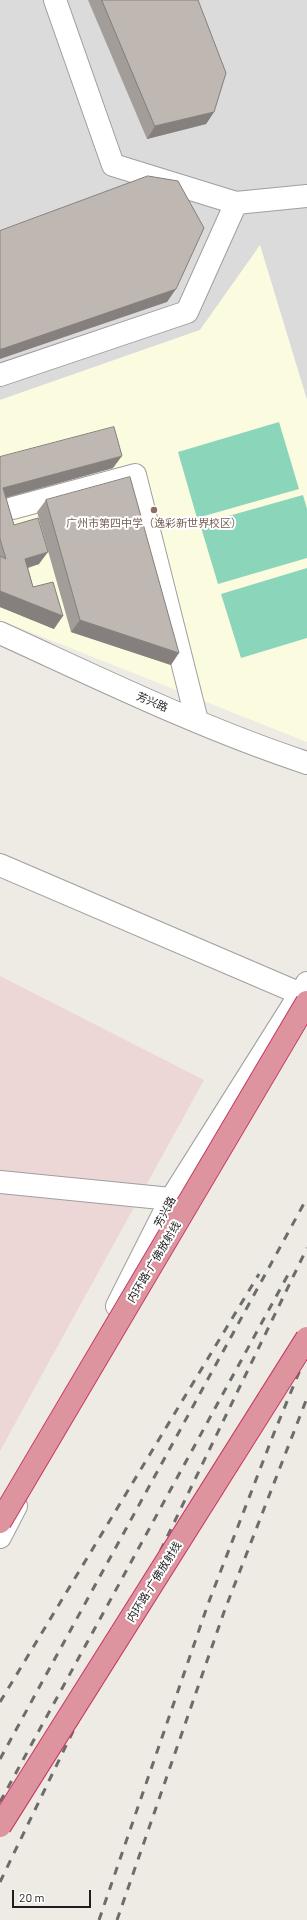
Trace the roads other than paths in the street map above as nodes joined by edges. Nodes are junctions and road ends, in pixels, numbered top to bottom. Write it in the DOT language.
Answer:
graph roads {
  1 [pos="55,0"];
  2 [pos="307,196"];
  3 [pos="236,203"];
  4 [pos="0,375"];
  5 [pos="13,508"];
  6 [pos="0,633"];
  7 [pos="197,721"];
  8 [pos="307,763"];
  9 [pos="0,865"];
  10 [pos="305,993"];
  11 [pos="0,1182"];
  12 [pos="172,1198"];
  13 [pos="307,1338"];
  14 [pos="0,1522"];
  15 [pos="0,1537"];
  16 [pos="0,1826"];
  1 -- 3 [label="street"];
  2 -- 3 [label="street"];
  3 -- 4 [label="street"];
  5 -- 7 [label="street"];
  6 -- 7 [label="street, 芳兴路"];
  7 -- 8 [label="street, 芳兴路"];
  9 -- 10 [label="street"];
  10 -- 12 [label="street, 芳兴路"];
  10 -- 14 [label="highway, 内环路-广佛放射线, bridge"];
  11 -- 12 [label="street"];
  12 -- 15 [label="street, 芳兴路"];
  13 -- 16 [label="highway, 内环路-广佛放射线, bridge"];
}
